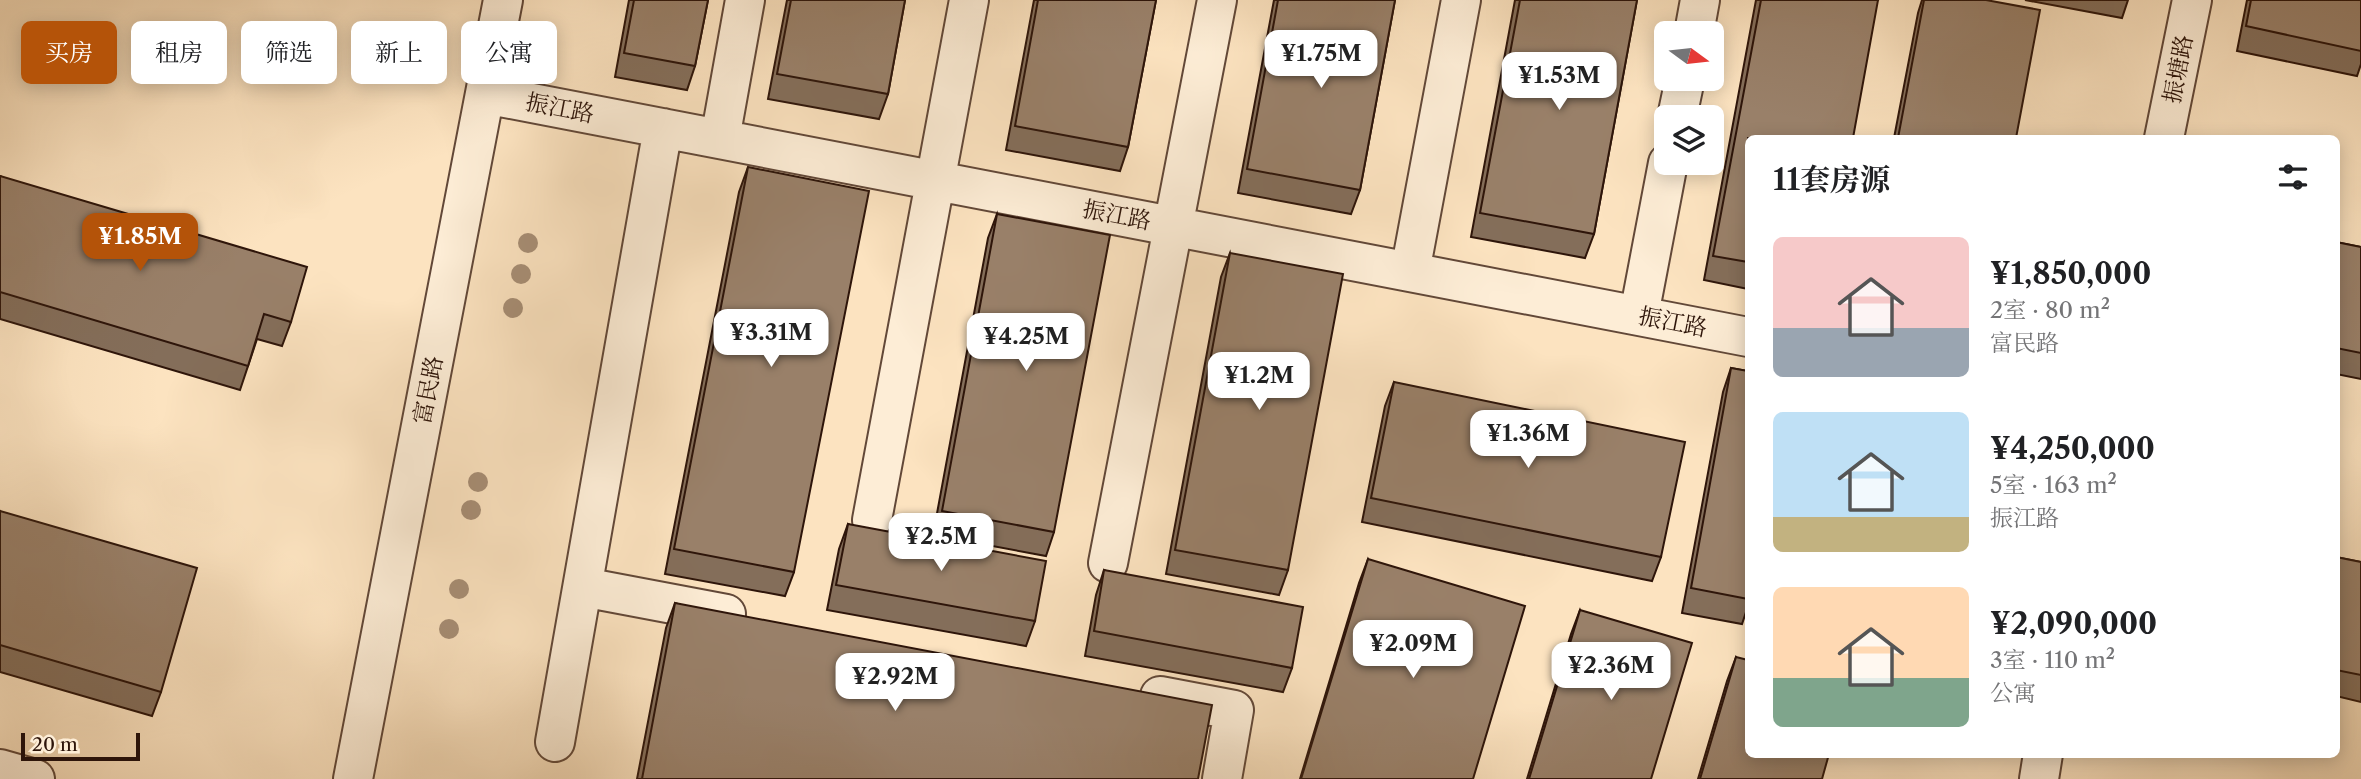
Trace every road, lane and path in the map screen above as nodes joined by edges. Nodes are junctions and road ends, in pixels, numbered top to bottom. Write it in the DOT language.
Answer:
graph roads {
  1 [pos="503,0"];
  2 [pos="745,0"];
  3 [pos="970,0"];
  4 [pos="1217,0"];
  5 [pos="1461,0"];
  6 [pos="1700,0"];
  7 [pos="2192,0"];
  8 [pos="1696,21"];
  9 [pos="485,94"];
  10 [pos="663,128"];
  11 [pos="2165,135"];
  12 [pos="720,139"];
  13 [pos="1666,175"];
  14 [pos="936,180"];
  15 [pos="1173,226"];
  16 [pos="1410,272"];
  17 [pos="1639,315"];
  18 [pos="1745,336"];
  19 [pos="872,520"];
  20 [pos="1108,563"];
  21 [pos="583,587"];
  22 [pos="759,620"];
  23 [pos="1125,690"];
  24 [pos="555,742"];
  25 [pos="2042,758"];
  26 [pos="0,769"];
  27 [pos="35,779"];
  28 [pos="353,779"];
  29 [pos="1222,779"];
  30 [pos="2039,779"];
  1 -- 9 [label="street, 富民路"];
  2 -- 12 [label="street"];
  3 -- 14 [label="street"];
  4 -- 15 [label="street"];
  5 -- 16 [label="street"];
  6 -- 8 [label="street"];
  7 -- 11 [label="street, 振塘路"];
  9 -- 10 [label="street, 振江路"];
  9 -- 28 [label="street, 富民路"];
  10 -- 12 [label="street, 振江路"];
  10 -- 21 [label="street"];
  12 -- 14 [label="street, 振江路"];
  13 -- 17 [label="street"];
  14 -- 15 [label="street, 振江路"];
  14 -- 19 [label="street"];
  15 -- 16 [label="street, 振江路"];
  15 -- 20 [label="street"];
  16 -- 17 [label="street, 振江路"];
  17 -- 18 [label="street, 振江路"];
  21 -- 22 [label="street"];
  21 -- 24 [label="street"];
  23 -- 29 [label="street"];
  25 -- 30 [label="street"];
  26 -- 27 [label="street"];
}
